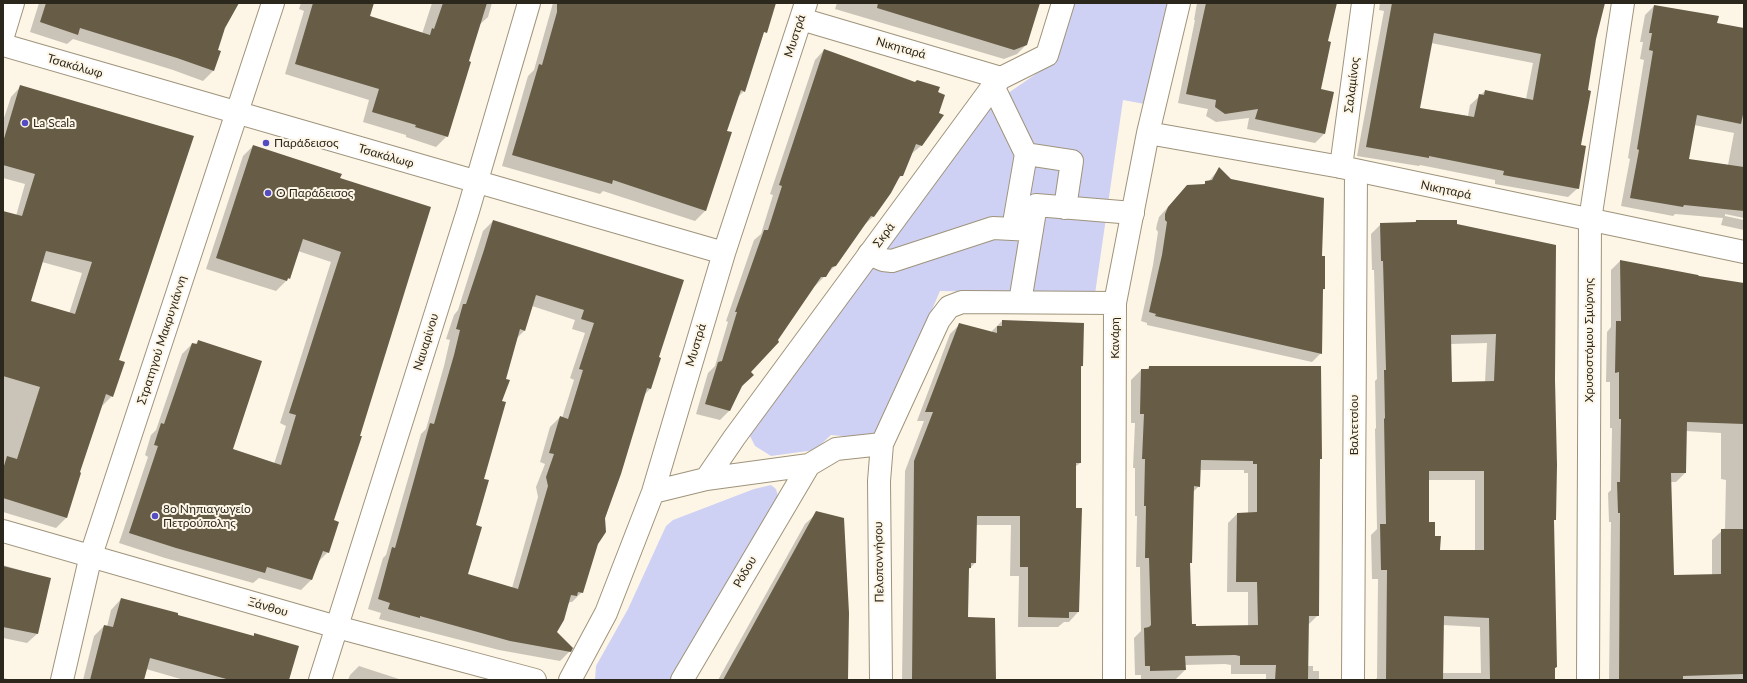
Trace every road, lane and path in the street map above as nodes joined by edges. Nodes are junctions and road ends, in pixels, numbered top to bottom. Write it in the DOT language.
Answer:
graph roads {
  1 [pos="13,3"];
  2 [pos="273,3"];
  3 [pos="529,3"];
  4 [pos="1063,3"];
  5 [pos="1178,3"];
  6 [pos="1363,3"];
  7 [pos="1623,3"];
  8 [pos="804,11"];
  9 [pos="3,36"];
  10 [pos="3,45"];
  11 [pos="997,82"];
  12 [pos="237,112"];
  13 [pos="1148,133"];
  14 [pos="1026,154"];
  15 [pos="1349,169"];
  16 [pos="475,182"];
  17 [pos="1065,208"];
  18 [pos="1133,213"];
  19 [pos="1590,220"];
  20 [pos="1022,229"];
  21 [pos="1744,252"];
  22 [pos="724,253"];
  23 [pos="869,254"];
  24 [pos="1020,302"];
  25 [pos="1115,302"];
  26 [pos="882,444"];
  27 [pos="809,465"];
  28 [pos="706,479"];
  29 [pos="653,492"];
  30 [pos="3,530"];
  31 [pos="91,555"];
  32 [pos="337,627"];
  33 [pos="62,680"];
  34 [pos="320,680"];
  35 [pos="535,680"];
  36 [pos="570,680"];
  37 [pos="682,680"];
  38 [pos="880,680"];
  39 [pos="1114,680"];
  40 [pos="1353,680"];
  41 [pos="1588,680"];
  1 -- 9 [label="street"];
  2 -- 12 [label="street, Στρατηγού Μακρυγιάννη"];
  3 -- 16 [label="street, Ναυαρίνου"];
  4 -- 11 [label="street, Σκρά"];
  5 -- 13 [label="street, Κανάρη"];
  6 -- 15 [label="street, Σαλαμίνος"];
  7 -- 19 [label="street, Χρυσοστόμου Σμύρνης"];
  8 -- 11 [label="street, Νικηταρά"];
  8 -- 22 [label="street, Μυστρά"];
  10 -- 12 [label="street, Τσακάλωφ"];
  11 -- 14 [label="street"];
  11 -- 23 [label="street, Σκρά"];
  12 -- 16 [label="street, Τσακάλωφ"];
  12 -- 31 [label="street, Στρατηγού Μακρυγιάννη"];
  13 -- 15 [label="street, Νικηταρά"];
  13 -- 18 [label="street, Κανάρη"];
  14 -- 17 [label="street"];
  14 -- 20 [label="street"];
  15 -- 19 [label="street, Νικηταρά"];
  15 -- 40 [label="street, Βαλτετσίου"];
  16 -- 22 [label="street, Τσακάλωφ"];
  16 -- 32 [label="street, Ναυαρίνου"];
  17 -- 18 [label="street"];
  17 -- 20 [label="street"];
  18 -- 25 [label="street, Κανάρη"];
  19 -- 21 [label="street, Νικηταρά"];
  19 -- 41 [label="street, Χρυσοστόμου Σμύρνης"];
  20 -- 23 [label="street"];
  20 -- 24 [label="street"];
  22 -- 29 [label="street, Μυστρά"];
  23 -- 28 [label="street, Σκρά"];
  24 -- 25 [label="street"];
  24 -- 26 [label="street"];
  25 -- 39 [label="street, Κανάρη"];
  26 -- 27 [label="street"];
  26 -- 38 [label="street, Πελοποννήσου"];
  27 -- 28 [label="street"];
  27 -- 37 [label="street, Ρόδου"];
  28 -- 29 [label="street"];
  29 -- 36 [label="street, Μυστρά"];
  30 -- 31 [label="street, Ξάνθου"];
  31 -- 32 [label="street, Ξάνθου"];
  31 -- 33 [label="street, Στρατηγού Μακρυγιάννη"];
  32 -- 34 [label="street, Ναυαρίνου"];
  32 -- 35 [label="street, Ξάνθου"];
}
